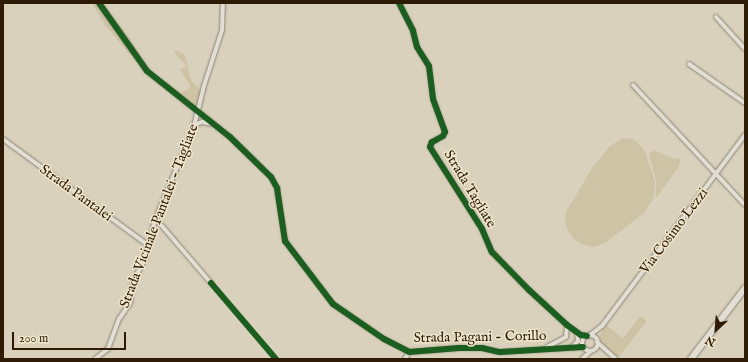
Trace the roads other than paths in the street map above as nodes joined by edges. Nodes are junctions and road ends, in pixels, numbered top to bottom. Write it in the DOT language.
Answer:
graph roads {
  1 [pos="99,3"];
  2 [pos="223,3"];
  3 [pos="399,3"];
  4 [pos="716,17"];
  5 [pos="745,49"];
  6 [pos="689,64"];
  7 [pos="633,84"];
  8 [pos="745,104"];
  9 [pos="198,112"];
  10 [pos="194,126"];
  11 [pos="218,127"];
  12 [pos="745,135"];
  13 [pos="3,139"];
  14 [pos="716,174"];
  15 [pos="745,205"];
  16 [pos="156,219"];
  17 [pos="149,246"];
  18 [pos="211,283"];
  19 [pos="745,288"];
  20 [pos="567,325"];
  21 [pos="602,326"];
  22 [pos="578,333"];
  23 [pos="588,336"];
  24 [pos="582,341"];
  25 [pos="597,341"];
  26 [pos="572,347"];
  27 [pos="596,347"];
  28 [pos="545,348"];
  29 [pos="584,348"];
  30 [pos="603,349"];
  31 [pos="591,351"];
  32 [pos="409,352"];
  33 [pos="692,358"];
  34 [pos="95,359"];
  35 [pos="405,359"];
  36 [pos="582,359"];
  37 [pos="616,359"];
  1 -- 9 [label="street, Strada Pagani - Corillo"];
  2 -- 9 [label="street, Strada Vicinale Pantalei - Tagliate"];
  3 -- 20 [label="street, Strada Tagliate"];
  4 -- 5 [label="street"];
  6 -- 8 [label="street"];
  7 -- 14 [label="street"];
  9 -- 10 [label="street, Strada Vicinale Pantalei - Tagliate"];
  9 -- 11 [label="street, Strada Pagani - Corillo"];
  10 -- 11 [label="street"];
  10 -- 16 [label="street, Strada Vicinale Pantalei - Tagliate"];
  11 -- 32 [label="street, Strada Pagani - Corillo"];
  12 -- 14 [label="street, Via Cosimo Lezzi"];
  13 -- 17 [label="street, Strada Pantalei"];
  14 -- 15 [label="street"];
  14 -- 21 [label="street, Via Cosimo Lezzi"];
  16 -- 17 [label="street, Strada Vicinale Pantalei - Tagliate"];
  16 -- 18 [label="street"];
  17 -- 34 [label="street, Strada Vicinale Pantalei - Tagliate"];
  19 -- 33 [label="main road"];
  20 -- 22 [label="street, Strada Tagliate"];
  20 -- 28 [label="street"];
  21 -- 23 [label="street, Via Cosimo Lezzi"];
  21 -- 25 [label="street, Via Cosimo Lezzi"];
  22 -- 23 [label="street, Strada Tagliate"];
  22 -- 26 [label="street"];
  23 -- 24 [label="street, Strada Pagani - Corillo"];
  23 -- 25 [label="street"];
  24 -- 26 [label="street, Strada Pagani - Corillo"];
  24 -- 29 [label="street"];
  25 -- 27 [label="street"];
  25 -- 30 [label="street"];
  26 -- 28 [label="street, Strada Pagani - Corillo"];
  26 -- 29 [label="street, Strada Pagani - Corillo"];
  27 -- 30 [label="street"];
  27 -- 31 [label="street"];
  28 -- 32 [label="street, Strada Pagani - Corillo"];
  29 -- 31 [label="street, Strada Pagani - Corillo"];
  29 -- 36 [label="street"];
  30 -- 37 [label="street"];
  31 -- 36 [label="street"];
  32 -- 35 [label="street"];
}
